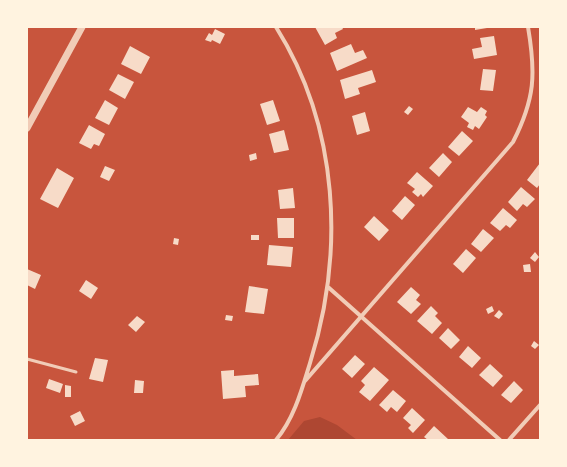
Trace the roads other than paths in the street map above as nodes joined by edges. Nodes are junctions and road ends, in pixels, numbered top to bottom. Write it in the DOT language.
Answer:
graph roads {
  1 [pos="82,27"];
  2 [pos="276,27"];
  3 [pos="528,27"];
  4 [pos="27,128"];
  5 [pos="328,287"];
  6 [pos="361,315"];
  7 [pos="27,360"];
  8 [pos="76,372"];
  9 [pos="305,381"];
  10 [pos="540,405"];
  11 [pos="276,440"];
  12 [pos="500,440"];
  13 [pos="509,440"];
  1 -- 4 [label="street"];
  2 -- 5 [label="street"];
  3 -- 6 [label="street"];
  5 -- 6 [label="street"];
  5 -- 9 [label="street"];
  6 -- 9 [label="street"];
  6 -- 12 [label="street"];
  7 -- 8 [label="lane"];
  9 -- 11 [label="street"];
  10 -- 13 [label="street"];
}
